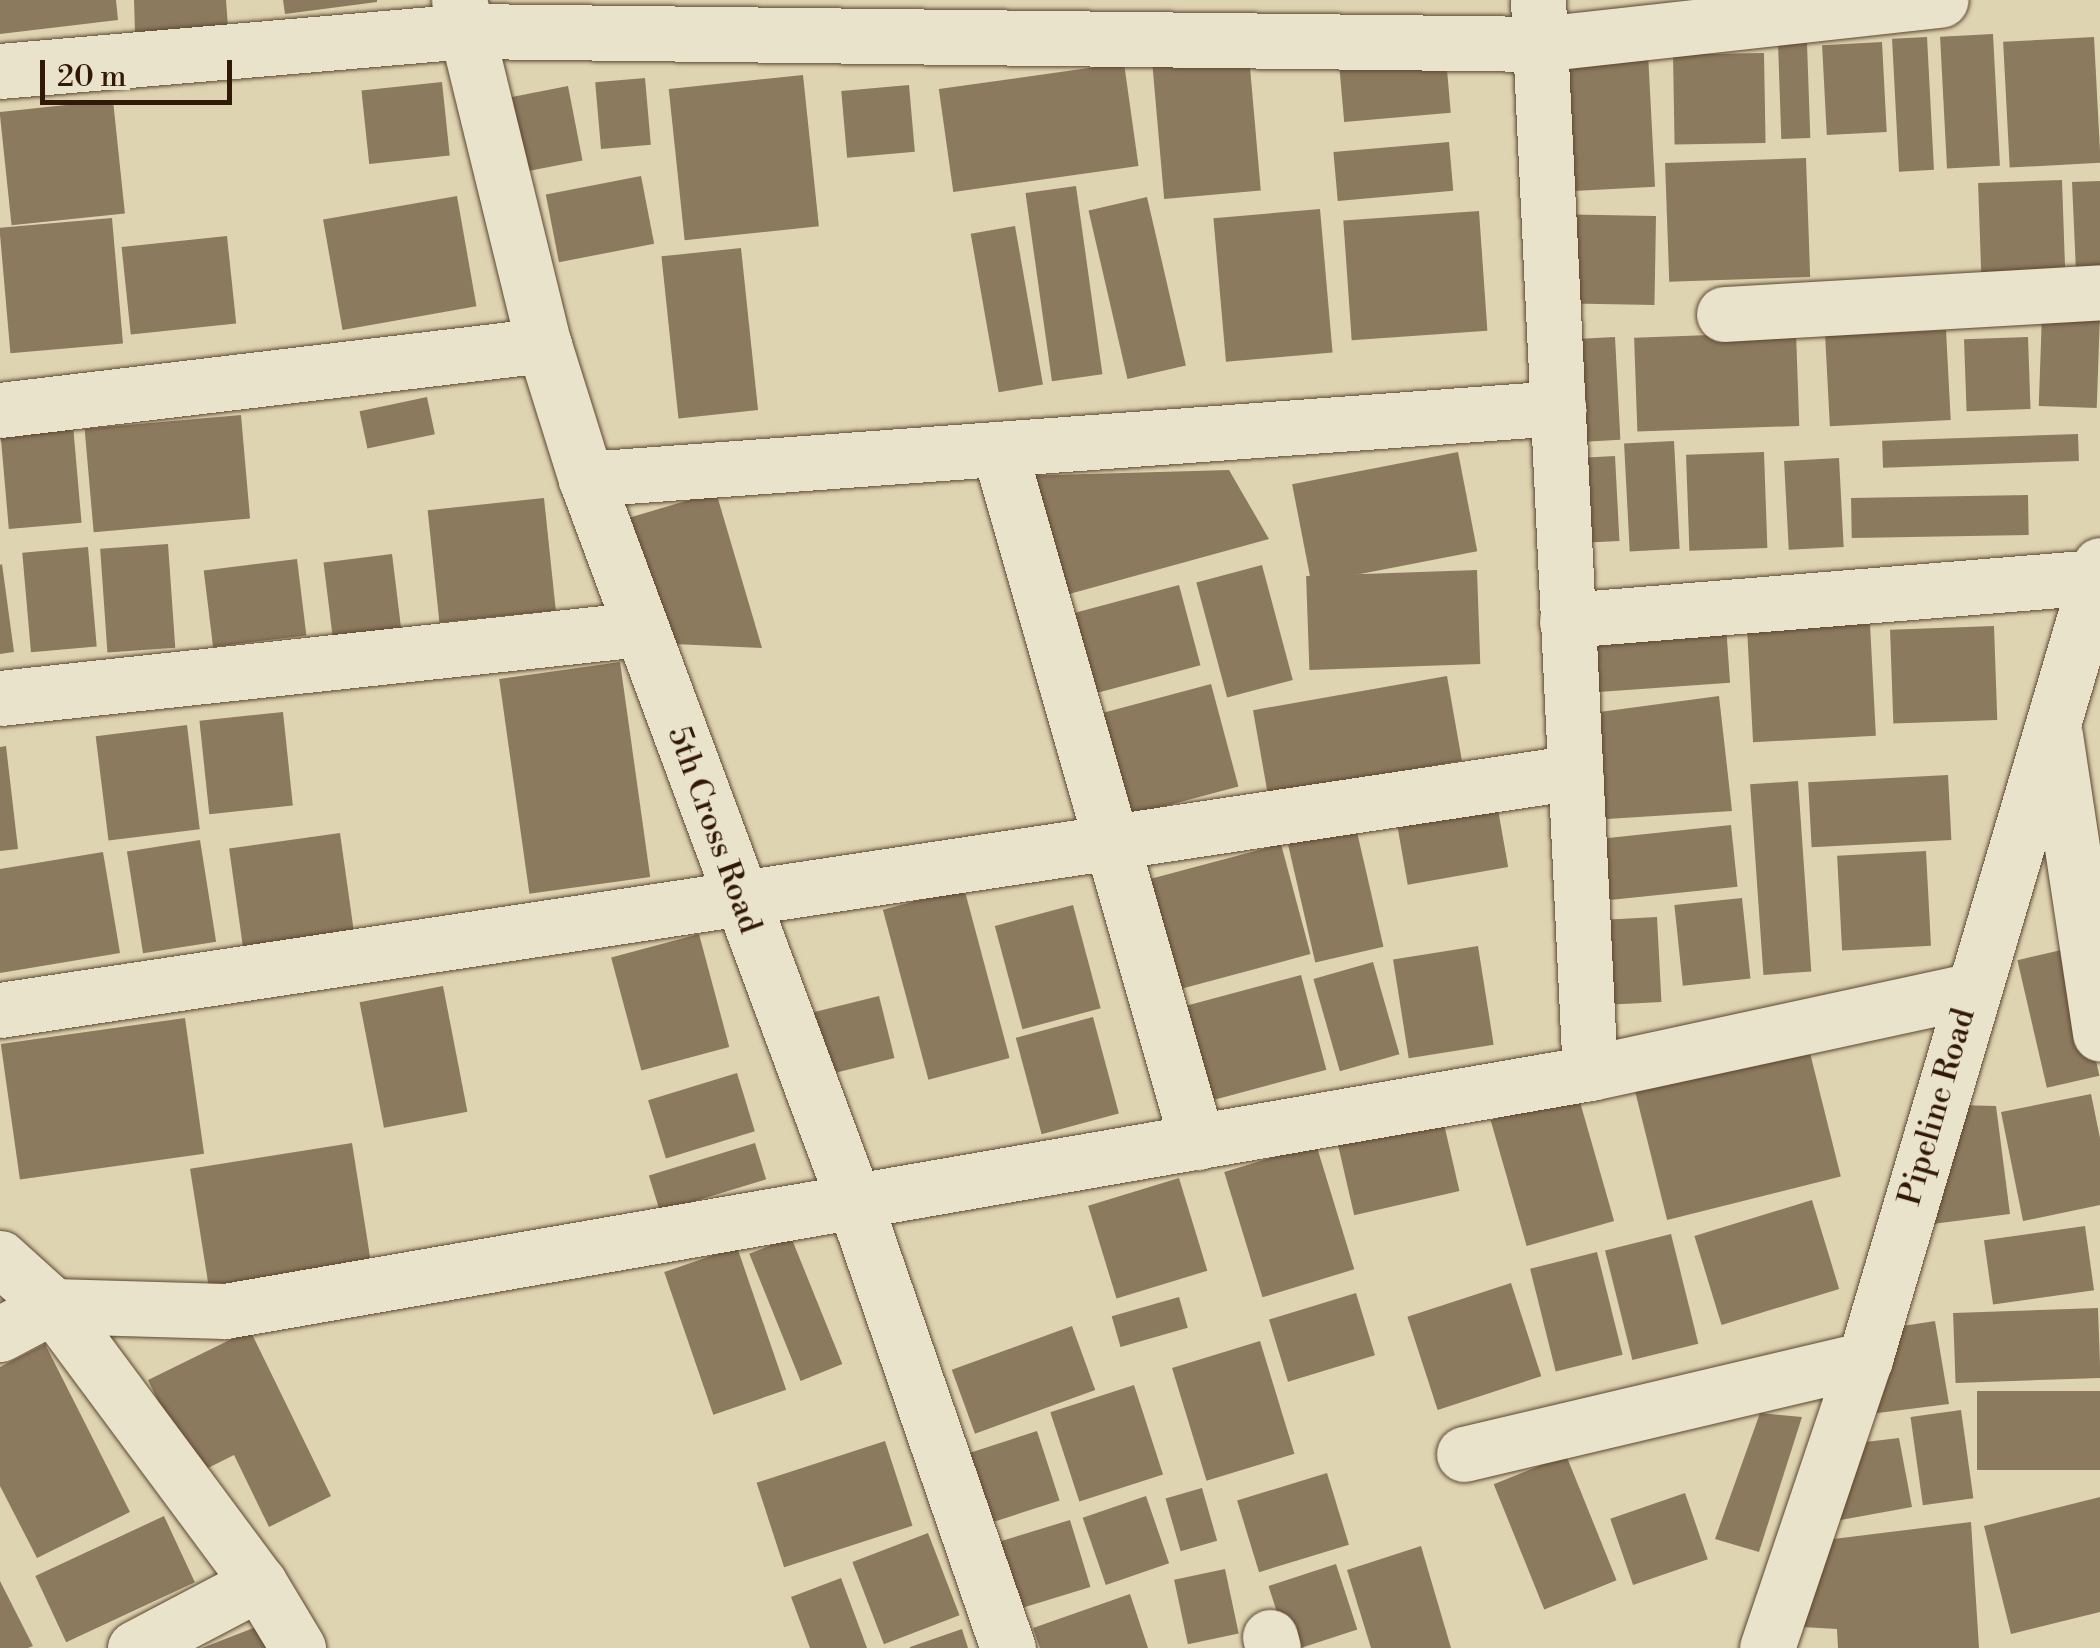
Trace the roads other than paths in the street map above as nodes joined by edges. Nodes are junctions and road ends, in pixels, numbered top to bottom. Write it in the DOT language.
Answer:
graph roads {
  1 [pos="1941,0"];
  2 [pos="462,15"];
  3 [pos="1539,22"];
  4 [pos="0,70"];
  5 [pos="2100,292"];
  6 [pos="1724,314"];
  7 [pos="544,346"];
  8 [pos="1558,408"];
  9 [pos="0,410"];
  10 [pos="998,449"];
  11 [pos="586,479"];
  12 [pos="2098,571"];
  13 [pos="1568,620"];
  14 [pos="640,629"];
  15 [pos="0,698"];
  16 [pos="2055,735"];
  17 [pos="1575,772"];
  18 [pos="1111,839"];
  19 [pos="737,894"];
  20 [pos="1970,991"];
  21 [pos="0,1010"];
  22 [pos="2100,1034"];
  23 [pos="1590,1074"];
  24 [pos="1196,1142"];
  25 [pos="854,1201"];
  26 [pos="0,1258"];
  27 [pos="53,1306"];
  28 [pos="0,1334"];
  29 [pos="1865,1359"];
  30 [pos="1464,1454"];
  31 [pos="259,1583"];
  32 [pos="135,1648"];
  33 [pos="298,1648"];
  34 [pos="1008,1648"];
  35 [pos="1768,1648"];
  1 -- 3 [label="street"];
  2 -- 3 [label="street"];
  2 -- 4 [label="street"];
  2 -- 7 [label="street, 5th Cross Road"];
  3 -- 8 [label="street"];
  5 -- 6 [label="street"];
  7 -- 9 [label="street"];
  7 -- 11 [label="street, 5th Cross Road"];
  8 -- 10 [label="street"];
  8 -- 13 [label="street"];
  10 -- 11 [label="street"];
  10 -- 18 [label="street"];
  11 -- 14 [label="street, 5th Cross Road"];
  12 -- 13 [label="street"];
  12 -- 16 [label="street, Pipeline Road"];
  13 -- 17 [label="street"];
  14 -- 15 [label="street"];
  14 -- 19 [label="street, 5th Cross Road"];
  16 -- 20 [label="street, Pipeline Road"];
  16 -- 22 [label="street"];
  17 -- 18 [label="street"];
  17 -- 23 [label="street"];
  18 -- 19 [label="street"];
  18 -- 24 [label="street"];
  19 -- 21 [label="street"];
  19 -- 25 [label="street, 5th Cross Road"];
  20 -- 23 [label="street"];
  20 -- 29 [label="street, Pipeline Road"];
  23 -- 24 [label="street"];
  24 -- 25 [label="street"];
  25 -- 27 [label="street"];
  25 -- 34 [label="street, 5th Cross Road"];
  26 -- 27 [label="street"];
  27 -- 28 [label="street"];
  27 -- 31 [label="street"];
  29 -- 30 [label="street"];
  29 -- 35 [label="street, Pipeline Road"];
  31 -- 32 [label="street"];
  31 -- 33 [label="street"];
}
